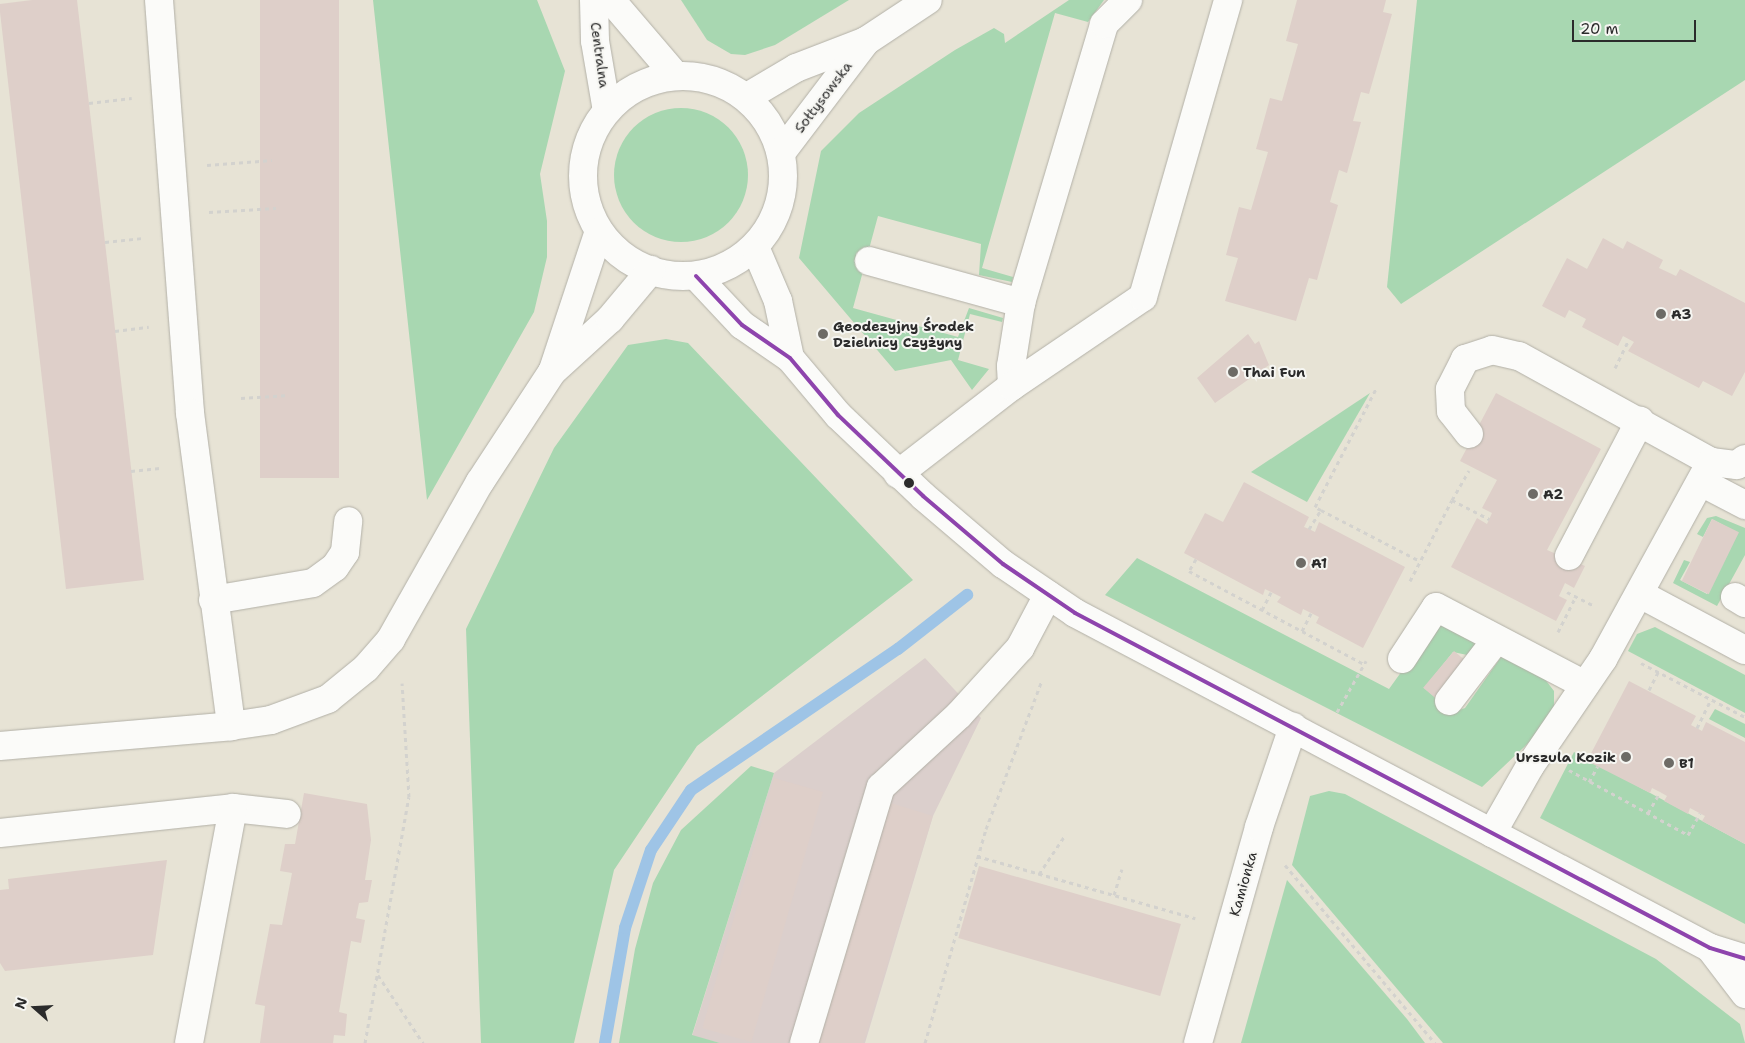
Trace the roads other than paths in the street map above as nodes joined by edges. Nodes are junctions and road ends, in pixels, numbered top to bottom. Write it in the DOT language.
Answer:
graph roads {
  1 [pos="159,0"];
  2 [pos="594,0"];
  3 [pos="611,0"];
  4 [pos="928,0"];
  5 [pos="1128,0"];
  6 [pos="1228,0"];
  7 [pos="866,41"];
  8 [pos="676,76"];
  9 [pos="746,98"];
  10 [pos="607,111"];
  11 [pos="781,154"];
  12 [pos="599,231"];
  13 [pos="755,247"];
  14 [pos="869,261"];
  15 [pos="650,270"];
  16 [pos="696,276"];
  17 [pos="1021,303"];
  18 [pos="790,358"];
  19 [pos="552,372"];
  20 [pos="1012,386"];
  21 [pos="1640,422"];
  22 [pos="1469,434"];
  23 [pos="1745,460"];
  24 [pos="1706,472"];
  25 [pos="898,474"];
  26 [pos="1745,505"];
  27 [pos="348,521"];
  28 [pos="1569,556"];
  29 [pos="1640,594"];
  30 [pos="1048,595"];
  31 [pos="213,600"];
  32 [pos="1496,640"];
  33 [pos="1745,650"];
  34 [pos="1402,660"];
  35 [pos="1586,685"];
  36 [pos="1449,701"];
  37 [pos="231,726"];
  38 [pos="1293,727"];
  39 [pos="0,746"];
  40 [pos="233,808"];
  41 [pos="287,814"];
  42 [pos="0,833"];
  43 [pos="1492,833"];
  44 [pos="1710,948"];
  45 [pos="1745,959"];
  46 [pos="1745,994"];
  47 [pos="189,1043"];
  48 [pos="804,1043"];
  49 [pos="1198,1043"];
  1 -- 31 [label="street"];
  2 -- 10 [label="street, Centralna"];
  3 -- 8 [label="street, Centralna"];
  4 -- 7 [label="street, Sołtysowska"];
  5 -- 17 [label="street"];
  6 -- 20 [label="street"];
  7 -- 9 [label="street, Sołtysowska"];
  7 -- 11 [label="street, Sołtysowska"];
  8 -- 9 [label="street"];
  8 -- 10 [label="street"];
  9 -- 11 [label="street"];
  10 -- 12 [label="street"];
  11 -- 13 [label="street"];
  12 -- 15 [label="street"];
  12 -- 19 [label="street"];
  13 -- 16 [label="street"];
  13 -- 18 [label="street"];
  14 -- 17 [label="street"];
  15 -- 16 [label="street"];
  15 -- 19 [label="street"];
  16 -- 18 [label="street"];
  17 -- 20 [label="street"];
  18 -- 25 [label="street"];
  19 -- 37 [label="street"];
  20 -- 25 [label="street"];
  21 -- 22 [label="street"];
  21 -- 24 [label="street"];
  21 -- 28 [label="street"];
  23 -- 24 [label="street"];
  24 -- 26 [label="street"];
  24 -- 29 [label="street"];
  25 -- 30 [label="street"];
  27 -- 31 [label="street"];
  29 -- 33 [label="street"];
  29 -- 35 [label="street"];
  30 -- 38 [label="street"];
  30 -- 48 [label="street"];
  31 -- 37 [label="street"];
  32 -- 34 [label="street"];
  32 -- 35 [label="street"];
  32 -- 36 [label="street"];
  35 -- 43 [label="street"];
  37 -- 39 [label="street"];
  38 -- 43 [label="street"];
  38 -- 49 [label="street, Kamionka"];
  40 -- 41 [label="street"];
  40 -- 42 [label="street"];
  40 -- 47 [label="street"];
  43 -- 44 [label="street"];
  44 -- 45 [label="street"];
  44 -- 46 [label="street"];
}
